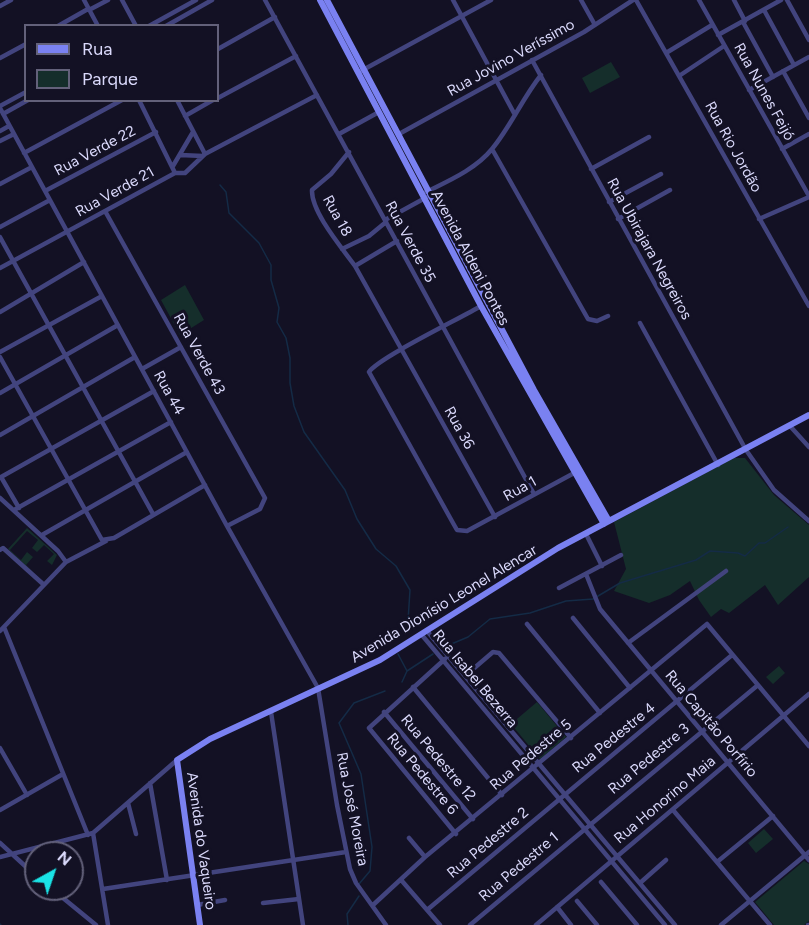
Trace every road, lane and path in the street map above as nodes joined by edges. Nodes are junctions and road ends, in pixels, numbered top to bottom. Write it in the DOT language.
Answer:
graph roads {
  1 [pos="11,0"];
  2 [pos="84,0"];
  3 [pos="108,0"];
  4 [pos="122,0"];
  5 [pos="196,0"];
  6 [pos="212,0"];
  7 [pos="265,0"];
  8 [pos="320,0"];
  9 [pos="328,0"];
  10 [pos="453,0"];
  11 [pos="581,0"];
  12 [pos="621,0"];
  13 [pos="635,0"];
  14 [pos="699,0"];
  15 [pos="734,0"];
  16 [pos="781,0"];
  17 [pos="787,0"];
  18 [pos="487,1"];
  19 [pos="773,2"];
  20 [pos="0,6"];
  21 [pos="624,6"];
  22 [pos="88,9"];
  23 [pos="765,10"];
  24 [pos="461,16"];
  25 [pos="275,17"];
  26 [pos="744,22"];
  27 [pos="62,24"];
  28 [pos="97,24"];
  29 [pos="135,24"];
  30 [pos="152,24"];
  31 [pos="170,24"];
  32 [pos="595,25"];
  33 [pos="712,25"];
  34 [pos="718,35"];
  35 [pos="809,40"];
  36 [pos="24,45"];
  37 [pos="724,46"];
  38 [pos="219,48"];
  39 [pos="666,53"];
  40 [pos="296,56"];
  41 [pos="0,58"];
  42 [pos="807,58"];
  43 [pos="531,60"];
  44 [pos="794,65"];
  45 [pos="809,66"];
  46 [pos="360,71"];
  47 [pos="783,71"];
  48 [pos="541,75"];
  49 [pos="679,76"];
  50 [pos="773,77"];
  51 [pos="495,81"];
  52 [pos="749,90"];
  53 [pos="24,93"];
  54 [pos="317,95"];
  55 [pos="219,97"];
  56 [pos="24,102"];
  57 [pos="118,102"];
  58 [pos="140,102"];
  59 [pos="178,102"];
  60 [pos="210,102"];
  61 [pos="809,103"];
  62 [pos="803,106"];
  63 [pos="0,107"];
  64 [pos="379,112"];
  65 [pos="3,114"];
  66 [pos="515,115"];
  67 [pos="185,116"];
  68 [pos="809,117"];
  69 [pos="9,126"];
  70 [pos="0,131"];
  71 [pos="156,132"];
  72 [pos="193,132"];
  73 [pos="14,134"];
  74 [pos="339,134"];
  75 [pos="399,134"];
  76 [pos="808,135"];
  77 [pos="649,138"];
  78 [pos="0,141"];
  79 [pos="809,141"];
  80 [pos="492,149"];
  81 [pos="782,149"];
  82 [pos="349,152"];
  83 [pos="24,153"];
  84 [pos="180,155"];
  85 [pos="204,155"];
  86 [pos="173,166"];
  87 [pos="32,167"];
  88 [pos="591,169"];
  89 [pos="175,173"];
  90 [pos="661,174"];
  91 [pos="0,184"];
  92 [pos="670,190"];
  93 [pos="45,191"];
  94 [pos="427,194"];
  95 [pos="809,197"];
  96 [pos="50,200"];
  97 [pos="609,202"];
  98 [pos="105,211"];
  99 [pos="618,219"];
  100 [pos="759,219"];
  101 [pos="385,221"];
  102 [pos="0,227"];
  103 [pos="67,232"];
  104 [pos="0,237"];
  105 [pos="397,241"];
  106 [pos="342,249"];
  107 [pos="13,261"];
  108 [pos="84,262"];
  109 [pos="355,266"];
  110 [pos="0,268"];
  111 [pos="31,294"];
  112 [pos="102,296"];
  113 [pos="481,306"];
  114 [pos="809,306"];
  115 [pos="0,312"];
  116 [pos="608,316"];
  117 [pos="640,323"];
  118 [pos="48,325"];
  119 [pos="118,325"];
  120 [pos="442,329"];
  121 [pos="181,347"];
  122 [pos="401,350"];
  123 [pos="0,354"];
  124 [pos="66,356"];
  125 [pos="135,357"];
  126 [pos="142,369"];
  127 [pos="16,385"];
  128 [pos="83,388"];
  129 [pos="154,391"];
  130 [pos="0,393"];
  131 [pos="33,416"];
  132 [pos="809,416"];
  133 [pos="101,421"];
  134 [pos="171,422"];
  135 [pos="790,426"];
  136 [pos="0,435"];
  137 [pos="809,447"];
  138 [pos="51,449"];
  139 [pos="746,450"];
  140 [pos="119,452"];
  141 [pos="187,452"];
  142 [pos="718,465"];
  143 [pos="577,472"];
  144 [pos="1,476"];
  145 [pos="69,480"];
  146 [pos="136,483"];
  147 [pos="205,485"];
  148 [pos="534,494"];
  149 [pos="0,498"];
  150 [pos="8,505"];
  151 [pos="0,509"];
  152 [pos="16,509"];
  153 [pos="85,511"];
  154 [pos="153,514"];
  155 [pos="495,517"];
  156 [pos="809,521"];
  157 [pos="607,523"];
  158 [pos="226,526"];
  159 [pos="586,534"];
  160 [pos="42,535"];
  161 [pos="106,541"];
  162 [pos="0,550"];
  163 [pos="621,555"];
  164 [pos="66,562"];
  165 [pos="602,566"];
  166 [pos="726,571"];
  167 [pos="586,574"];
  168 [pos="43,584"];
  169 [pos="559,588"];
  170 [pos="573,618"];
  171 [pos="527,624"];
  172 [pos="2,629"];
  173 [pos="424,633"];
  174 [pos="628,643"];
  175 [pos="732,655"];
  176 [pos="448,656"];
  177 [pos="443,660"];
  178 [pos="651,671"];
  179 [pos="465,676"];
  180 [pos="758,685"];
  181 [pos="413,687"];
  182 [pos="318,688"];
  183 [pos="630,688"];
  184 [pos="809,694"];
  185 [pos="677,702"];
  186 [pos="271,712"];
  187 [pos="384,712"];
  188 [pos="600,713"];
  189 [pos="783,716"];
  190 [pos="701,731"];
  191 [pos="571,738"];
  192 [pos="809,746"];
  193 [pos="0,748"];
  194 [pos="177,760"];
  195 [pos="540,763"];
  196 [pos="728,763"];
  197 [pos="534,768"];
  198 [pos="63,774"];
  199 [pos="150,783"];
  200 [pos="565,794"];
  201 [pos="27,795"];
  202 [pos="502,795"];
  203 [pos="560,798"];
  204 [pos="128,803"];
  205 [pos="0,810"];
  206 [pos="673,810"];
  207 [pos="772,816"];
  208 [pos="473,819"];
  209 [pos="590,824"];
  210 [pos="585,828"];
  211 [pos="90,834"];
  212 [pos="136,834"];
  213 [pos="456,834"];
  214 [pos="409,838"];
  215 [pos="0,843"];
  216 [pos="346,852"];
  217 [pos="618,856"];
  218 [pos="808,856"];
  219 [pos="3,857"];
  220 [pos="425,857"];
  221 [pos="292,860"];
  222 [pos="666,860"];
  223 [pos="612,861"];
  224 [pos="717,862"];
  225 [pos="24,869"];
  226 [pos="193,875"];
  227 [pos="167,880"];
  228 [pos="402,880"];
  229 [pos="601,882"];
  230 [pos="639,883"];
  231 [pos="104,889"];
  232 [pos="299,899"];
  233 [pos="225,900"];
  234 [pos="67,901"];
  235 [pos="577,901"];
  236 [pos="655,901"];
  237 [pos="750,901"];
  238 [pos="263,903"];
  239 [pos="197,905"];
  240 [pos="372,905"];
  241 [pos="649,906"];
  242 [pos="557,907"];
  243 [pos="427,910"];
  244 [pos="96,925"];
  245 [pos="108,925"];
  246 [pos="200,925"];
  247 [pos="303,925"];
  248 [pos="386,925"];
  249 [pos="440,925"];
  250 [pos="470,925"];
  251 [pos="536,925"];
  252 [pos="571,925"];
  253 [pos="597,925"];
  254 [pos="637,925"];
  255 [pos="665,925"];
  256 [pos="675,925"];
  257 [pos="721,925"];
  258 [pos="770,925"];
  1 -- 20 [label="street"];
  2 -- 22 [label="street"];
  3 -- 22 [label="street"];
  4 -- 29 [label="street"];
  5 -- 30 [label="street"];
  6 -- 31 [label="street"];
  7 -- 25 [label="street, Rua Verde 35"];
  8 -- 46 [label="main road, Avenida Aldeni Pontes"];
  9 -- 46 [label="main road, Avenida Aldeni Pontes"];
  10 -- 24 [label="street"];
  11 -- 32 [label="street"];
  12 -- 21 [label="street"];
  13 -- 21 [label="street, Rua Jovino Veríssimo"];
  13 -- 39 [label="street, Rua Rio Jordão"];
  14 -- 33 [label="street, Rua Nunes Feijó"];
  15 -- 26 [label="street"];
  16 -- 19 [label="street"];
  17 -- 35 [label="street"];
  18 -- 24 [label="street"];
  19 -- 23 [label="street"];
  21 -- 32 [label="street, Rua Jovino Veríssimo"];
  22 -- 27 [label="street"];
  22 -- 28 [label="street"];
  23 -- 26 [label="street"];
  23 -- 44 [label="street"];
  24 -- 46 [label="street"];
  24 -- 51 [label="street"];
  25 -- 38 [label="street"];
  25 -- 40 [label="street, Rua Verde 35"];
  26 -- 34 [label="street"];
  26 -- 50 [label="street"];
  32 -- 43 [label="street, Rua Jovino Veríssimo"];
  33 -- 34 [label="street, Rua Nunes Feijó"];
  33 -- 39 [label="street"];
  34 -- 37 [label="street, Rua Nunes Feijó"];
  36 -- 41 [label="street"];
  37 -- 49 [label="street"];
  37 -- 52 [label="street, Rua Nunes Feijó"];
  39 -- 49 [label="street, Rua Rio Jordão"];
  40 -- 54 [label="street, Rua Verde 35"];
  40 -- 55 [label="street"];
  42 -- 44 [label="street"];
  42 -- 45 [label="street"];
  43 -- 48 [label="street, Rua Ubirajara Negreiros"];
  43 -- 51 [label="street, Rua Jovino Veríssimo"];
  44 -- 47 [label="street"];
  46 -- 64 [label="main road, Avenida Aldeni Pontes"];
  46 -- 75 [label="main road, Avenida Aldeni Pontes"];
  47 -- 50 [label="street"];
  47 -- 62 [label="street"];
  48 -- 66 [label="street"];
  48 -- 88 [label="street, Rua Ubirajara Negreiros"];
  49 -- 100 [label="street, Rua Rio Jordão"];
  50 -- 52 [label="street"];
  51 -- 66 [label="street"];
  51 -- 75 [label="street, Rua Jovino Veríssimo"];
  52 -- 81 [label="street, Rua Nunes Feijó"];
  53 -- 63 [label="street"];
  54 -- 74 [label="street, Rua Verde 35"];
  54 -- 85 [label="street"];
  56 -- 65 [label="street"];
  57 -- 83 [label="street"];
  58 -- 71 [label="street"];
  59 -- 67 [label="street"];
  60 -- 67 [label="street"];
  61 -- 62 [label="street"];
  62 -- 68 [label="street"];
  63 -- 65 [label="street, Rua 44"];
  64 -- 74 [label="street"];
  64 -- 94 [label="main road, Avenida Aldeni Pontes"];
  65 -- 69 [label="street, Rua 44"];
  66 -- 80 [label="street"];
  67 -- 72 [label="street"];
  69 -- 70 [label="street"];
  69 -- 73 [label="street, Rua 44"];
  71 -- 86 [label="street"];
  71 -- 93 [label="street, Rua Verde 22"];
  72 -- 84 [label="street"];
  72 -- 85 [label="street"];
  73 -- 78 [label="street"];
  73 -- 83 [label="street, Rua 44"];
  74 -- 82 [label="street, Rua Verde 35"];
  75 -- 94 [label="main road, Avenida Aldeni Pontes"];
  76 -- 79 [label="street"];
  76 -- 81 [label="street"];
  77 -- 88 [label="street"];
  80 -- 94 [label="street"];
  80 -- 116 [label="street"];
  81 -- 95 [label="street, Rua Nunes Feijó"];
  82 -- 101 [label="street, Rua Verde 35"];
  82 -- 106 [label="street, Rua 18"];
  83 -- 87 [label="street, Rua 44"];
  84 -- 85 [label="street"];
  84 -- 86 [label="street"];
  85 -- 89 [label="street, Rua Verde 21"];
  86 -- 89 [label="street"];
  87 -- 91 [label="street"];
  87 -- 93 [label="street, Rua 44"];
  88 -- 97 [label="street, Rua Ubirajara Negreiros"];
  89 -- 98 [label="street, Rua Verde 21"];
  90 -- 97 [label="street"];
  92 -- 99 [label="street"];
  93 -- 96 [label="street, Rua 44"];
  94 -- 101 [label="street"];
  94 -- 113 [label="main road, Avenida Aldeni Pontes"];
  94 -- 143 [label="main road, Avenida Aldeni Pontes"];
  95 -- 100 [label="street"];
  96 -- 102 [label="street"];
  96 -- 103 [label="street, Rua 44"];
  97 -- 99 [label="street, Rua Ubirajara Negreiros"];
  98 -- 103 [label="street, Rua Verde 21"];
  98 -- 121 [label="street, Rua Verde 43"];
  99 -- 139 [label="street, Rua Ubirajara Negreiros"];
  100 -- 114 [label="street, Rua Rio Jordão"];
  101 -- 105 [label="street, Rua Verde 35"];
  101 -- 106 [label="street"];
  103 -- 107 [label="street, Rua Verde 21"];
  103 -- 108 [label="street, Rua 44"];
  104 -- 107 [label="street"];
  105 -- 109 [label="street"];
  105 -- 120 [label="street, Rua Verde 35"];
  106 -- 109 [label="street, Rua 18"];
  107 -- 110 [label="street, Rua Verde 21"];
  107 -- 111 [label="street"];
  108 -- 111 [label="street"];
  108 -- 112 [label="street, Rua 44"];
  109 -- 122 [label="street, Rua 18"];
  111 -- 115 [label="street"];
  111 -- 118 [label="street"];
  112 -- 118 [label="street"];
  112 -- 119 [label="street, Rua 44"];
  113 -- 120 [label="street"];
  113 -- 143 [label="main road, Avenida Aldeni Pontes"];
  117 -- 142 [label="street"];
  118 -- 123 [label="street"];
  118 -- 124 [label="street"];
  119 -- 124 [label="street"];
  119 -- 125 [label="street, Rua 44"];
  120 -- 122 [label="street"];
  120 -- 148 [label="street, Rua Verde 35"];
  121 -- 126 [label="street"];
  121 -- 158 [label="street, Rua Verde 43"];
  122 -- 155 [label="street, Rua 36"];
  122 -- 155 [label="street, Rua 1"];
  123 -- 127 [label="street"];
  124 -- 127 [label="street"];
  124 -- 128 [label="street"];
  125 -- 126 [label="street, Rua 44"];
  125 -- 128 [label="street"];
  126 -- 129 [label="street, Rua 44"];
  127 -- 130 [label="street"];
  127 -- 131 [label="street"];
  128 -- 131 [label="street"];
  128 -- 133 [label="street"];
  129 -- 133 [label="street"];
  129 -- 134 [label="street, Rua 44"];
  131 -- 136 [label="street"];
  131 -- 138 [label="street"];
  132 -- 135 [label="main road, Avenida Dionísio Leonel Alencar"];
  133 -- 138 [label="street"];
  133 -- 140 [label="street"];
  134 -- 140 [label="street"];
  134 -- 141 [label="street, Rua 44"];
  135 -- 137 [label="street"];
  135 -- 139 [label="main road, Avenida Dionísio Leonel Alencar"];
  138 -- 144 [label="street"];
  138 -- 145 [label="street"];
  139 -- 142 [label="main road, Avenida Dionísio Leonel Alencar"];
  139 -- 156 [label="street, Rua Ubirajara Negreiros"];
  140 -- 145 [label="street"];
  140 -- 146 [label="street"];
  141 -- 146 [label="street"];
  141 -- 147 [label="street, Rua 44"];
  142 -- 157 [label="main road, Avenida Dionísio Leonel Alencar"];
  143 -- 148 [label="street, Rua 1"];
  143 -- 157 [label="main road, Avenida Aldeni Pontes"];
  144 -- 152 [label="street"];
  145 -- 152 [label="street"];
  145 -- 153 [label="street"];
  146 -- 153 [label="street"];
  146 -- 154 [label="street"];
  147 -- 154 [label="street"];
  147 -- 158 [label="street, Rua 44"];
  148 -- 155 [label="street, Rua 1"];
  149 -- 150 [label="street"];
  150 -- 151 [label="street"];
  150 -- 152 [label="street"];
  152 -- 160 [label="street"];
  153 -- 160 [label="street"];
  153 -- 161 [label="street"];
  154 -- 161 [label="street"];
  157 -- 159 [label="main road, Avenida Dionísio Leonel Alencar"];
  158 -- 182 [label="street, Rua 44"];
  159 -- 165 [label="street"];
  159 -- 173 [label="main road, Avenida Dionísio Leonel Alencar"];
  160 -- 164 [label="street"];
  161 -- 164 [label="street"];
  162 -- 168 [label="street"];
  163 -- 165 [label="street"];
  164 -- 168 [label="street"];
  165 -- 167 [label="street"];
  166 -- 174 [label="street"];
  167 -- 169 [label="street"];
  167 -- 174 [label="street, Rua Capitão Porfírio"];
  168 -- 172 [label="street"];
  170 -- 183 [label="street"];
  171 -- 188 [label="street"];
  172 -- 198 [label="street"];
  173 -- 176 [label="street, Rua Isabel Bezerra"];
  173 -- 177 [label="street, Rua Isabel Bezerra"];
  173 -- 182 [label="main road, Avenida Dionísio Leonel Alencar"];
  174 -- 178 [label="street, Rua Capitão Porfírio"];
  175 -- 178 [label="street, Rua Pedestre 5"];
  175 -- 180 [label="street"];
  175 -- 185 [label="street, Rua Pedestre 4"];
  176 -- 177 [label="street"];
  176 -- 179 [label="street, Rua Isabel Bezerra"];
  177 -- 181 [label="street"];
  177 -- 197 [label="street, Rua Isabel Bezerra"];
  178 -- 183 [label="street, Rua Pedestre 5"];
  178 -- 185 [label="street, Rua Capitão Porfírio"];
  179 -- 191 [label="street"];
  179 -- 195 [label="street, Rua Isabel Bezerra"];
  180 -- 189 [label="street"];
  180 -- 190 [label="street, Rua Pedestre 3"];
  181 -- 187 [label="street"];
  181 -- 202 [label="street"];
  182 -- 186 [label="main road, Avenida Dionísio Leonel Alencar"];
  182 -- 216 [label="street, Rua José Moreira"];
  183 -- 188 [label="street, Rua Pedestre 5"];
  184 -- 189 [label="street, Rua Honorino Maia"];
  185 -- 190 [label="street, Rua Capitão Porfírio"];
  185 -- 200 [label="street, Rua Pedestre 4"];
  186 -- 194 [label="main road, Avenida Dionísio Leonel Alencar"];
  186 -- 221 [label="street"];
  187 -- 208 [label="street, Rua Pedestre 12"];
  187 -- 213 [label="street, Rua Pedestre 6"];
  188 -- 191 [label="street, Rua Pedestre 5"];
  189 -- 192 [label="street"];
  189 -- 196 [label="street, Rua Honorino Maia"];
  190 -- 196 [label="street, Rua Capitão Porfírio"];
  190 -- 209 [label="street, Rua Pedestre 3"];
  191 -- 195 [label="street, Rua Pedestre 5"];
  193 -- 201 [label="street"];
  194 -- 199 [label="street, Avenida Dionísio Leonel Alencar"];
  194 -- 226 [label="main road, Avenida do Vaqueiro"];
  195 -- 197 [label="street, Rua Pedestre 5"];
  195 -- 200 [label="street, Rua Isabel Bezerra"];
  196 -- 206 [label="street, Rua Honorino Maia"];
  196 -- 207 [label="street, Rua Capitão Porfírio"];
  197 -- 202 [label="street, Rua Pedestre 5"];
  197 -- 203 [label="street, Rua Isabel Bezerra"];
  198 -- 201 [label="street"];
  198 -- 211 [label="street"];
  199 -- 204 [label="street, Avenida Dionísio Leonel Alencar"];
  199 -- 227 [label="street"];
  200 -- 203 [label="street, Rua Pedestre 2"];
  200 -- 209 [label="street, Rua Isabel Bezerra"];
  201 -- 205 [label="street"];
  202 -- 208 [label="street, Rua Pedestre 5"];
  203 -- 210 [label="street, Rua Isabel Bezerra"];
  203 -- 243 [label="street, Rua Pedestre 2"];
  204 -- 211 [label="street, Avenida Dionísio Leonel Alencar"];
  204 -- 212 [label="street"];
  206 -- 217 [label="street, Rua Honorino Maia"];
  206 -- 224 [label="street"];
  207 -- 218 [label="street, Rua Capitão Porfírio"];
  207 -- 224 [label="street"];
  208 -- 213 [label="street, Rua Pedestre 5"];
  209 -- 210 [label="street, Rua Pedestre 3"];
  209 -- 217 [label="street, Rua Isabel Bezerra"];
  210 -- 223 [label="street, Rua Isabel Bezerra"];
  210 -- 250 [label="street, Rua Pedestre 1"];
  211 -- 219 [label="street, Avenida Dionísio Leonel Alencar"];
  211 -- 231 [label="street"];
  213 -- 220 [label="street, Rua Pedestre 5"];
  214 -- 220 [label="street"];
  215 -- 219 [label="street"];
  216 -- 221 [label="street"];
  216 -- 240 [label="street, Rua José Moreira"];
  217 -- 223 [label="street, Rua Honorino Maia"];
  217 -- 230 [label="street, Rua Isabel Bezerra"];
  218 -- 237 [label="street"];
  219 -- 225 [label="street"];
  220 -- 228 [label="street, Rua Pedestre 5"];
  221 -- 226 [label="street"];
  221 -- 232 [label="street"];
  222 -- 230 [label="street"];
  223 -- 241 [label="street, Rua Isabel Bezerra"];
  223 -- 242 [label="street, Rua Honorino Maia"];
  224 -- 237 [label="street"];
  226 -- 227 [label="street"];
  226 -- 239 [label="main road, Avenida do Vaqueiro"];
  227 -- 231 [label="street"];
  228 -- 240 [label="street, Rua Pedestre 5"];
  228 -- 243 [label="street"];
  229 -- 254 [label="street"];
  230 -- 236 [label="street, Rua Isabel Bezerra"];
  231 -- 245 [label="street"];
  232 -- 238 [label="street"];
  232 -- 247 [label="street"];
  233 -- 239 [label="street"];
  234 -- 244 [label="street"];
  235 -- 253 [label="street"];
  236 -- 241 [label="street"];
  236 -- 256 [label="street, Rua Isabel Bezerra"];
  237 -- 257 [label="street"];
  237 -- 258 [label="street"];
  239 -- 246 [label="main road, Avenida do Vaqueiro"];
  240 -- 248 [label="street, Rua José Moreira"];
  241 -- 255 [label="street, Rua Isabel Bezerra"];
  242 -- 251 [label="street, Rua Honorino Maia"];
  242 -- 252 [label="street"];
  243 -- 249 [label="street"];
}
